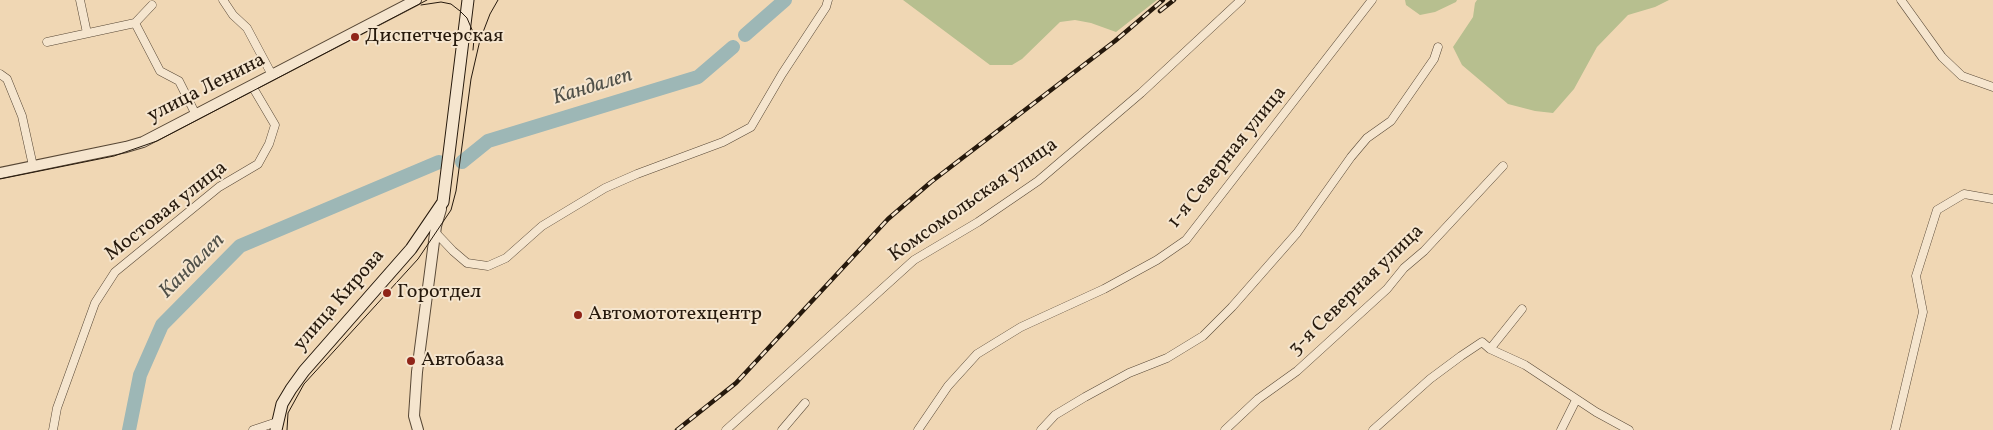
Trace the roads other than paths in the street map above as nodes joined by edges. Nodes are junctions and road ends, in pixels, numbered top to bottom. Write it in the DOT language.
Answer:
graph roads {
  1 [pos="80,0"];
  2 [pos="223,0"];
  3 [pos="416,0"];
  4 [pos="468,0"];
  5 [pos="828,0"];
  6 [pos="1241,0"];
  7 [pos="1372,0"];
  8 [pos="1901,0"];
  9 [pos="152,5"];
  10 [pos="135,23"];
  11 [pos="87,33"];
  12 [pos="47,42"];
  13 [pos="1438,47"];
  14 [pos="0,74"];
  15 [pos="272,75"];
  16 [pos="252,86"];
  17 [pos="1993,88"];
  18 [pos="196,115"];
  19 [pos="33,166"];
  20 [pos="1503,166"];
  21 [pos="2,171"];
  22 [pos="1993,199"];
  23 [pos="443,202"];
  24 [pos="435,232"];
  25 [pos="1522,309"];
  26 [pos="1490,349"];
  27 [pos="1576,400"];
  28 [pos="806,403"];
  29 [pos="276,426"];
  30 [pos="53,430"];
  31 [pos="253,430"];
  32 [pos="418,430"];
  33 [pos="726,430"];
  34 [pos="782,430"];
  35 [pos="918,430"];
  36 [pos="1041,430"];
  37 [pos="1224,430"];
  38 [pos="1373,430"];
  39 [pos="1561,430"];
  40 [pos="1629,430"];
  41 [pos="1895,430"];
  1 -- 11 [label="street"];
  2 -- 15 [label="street"];
  3 -- 15 [label="street, улица Ленина"];
  4 -- 23 [label="main road, улица Кирова"];
  5 -- 24 [label="street"];
  6 -- 33 [label="street, Комсомольская улица"];
  7 -- 35 [label="street, 1-я Северная улица"];
  8 -- 17 [label="street"];
  9 -- 10 [label="street"];
  10 -- 11 [label="street"];
  10 -- 18 [label="street"];
  11 -- 12 [label="street"];
  13 -- 36 [label="street"];
  14 -- 19 [label="street"];
  15 -- 16 [label="street, улица Ленина"];
  16 -- 18 [label="street, улица Ленина"];
  16 -- 30 [label="street, Мостовая улица"];
  18 -- 19 [label="street, улица Ленина"];
  19 -- 21 [label="street, улица Ленина"];
  20 -- 37 [label="street, 3-я Северная улица"];
  22 -- 41 [label="street"];
  23 -- 24 [label="street, улица Кирова"];
  23 -- 29 [label="main road, улица Кирова"];
  24 -- 32 [label="street, улица Кирова"];
  25 -- 26 [label="street"];
  26 -- 27 [label="street"];
  26 -- 38 [label="street"];
  27 -- 39 [label="street"];
  27 -- 40 [label="street"];
  28 -- 34 [label="street"];
  29 -- 31 [label="street"];
}
